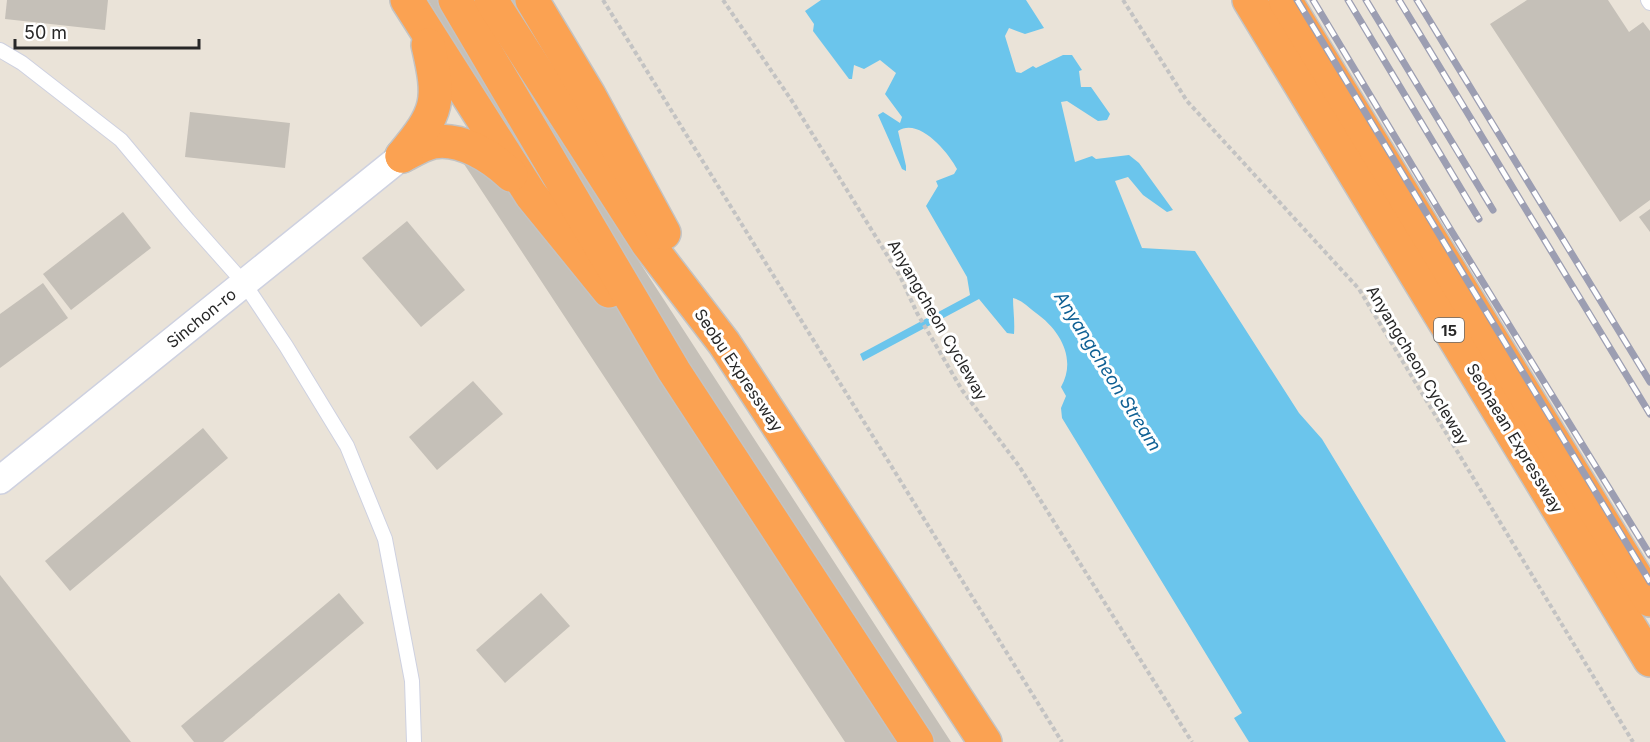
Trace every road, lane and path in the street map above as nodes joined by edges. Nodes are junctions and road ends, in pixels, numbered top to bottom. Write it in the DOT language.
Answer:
graph roads {
  1 [pos="454,0"];
  2 [pos="491,0"];
  3 [pos="532,0"];
  4 [pos="603,0"];
  5 [pos="723,0"];
  6 [pos="1123,0"];
  7 [pos="1249,0"];
  8 [pos="1285,0"];
  9 [pos="415,13"];
  10 [pos="0,50"];
  11 [pos="402,156"];
  12 [pos="531,195"];
  13 [pos="244,283"];
  14 [pos="724,343"];
  15 [pos="675,371"];
  16 [pos="0,480"];
  17 [pos="1650,600"];
  18 [pos="1650,660"];
  19 [pos="414,742"];
  20 [pos="917,742"];
  21 [pos="985,742"];
  22 [pos="1062,742"];
  23 [pos="1192,742"];
  24 [pos="1633,742"];
  1 -- 15 [label="highway"];
  2 -- 14 [label="highway, Seobu Expressway"];
  3 -- 14 [label="highway"];
  4 -- 22 [label="path"];
  5 -- 23 [label="path, Anyangcheon Cycleway"];
  6 -- 24 [label="path, Anyangcheon Cycleway"];
  7 -- 18 [label="highway, Seohaean Expressway / 15"];
  8 -- 17 [label="highway, Seohaean Expressway / 15"];
  9 -- 11 [label="highway"];
  9 -- 12 [label="highway"];
  10 -- 13 [label="lane"];
  11 -- 12 [label="highway"];
  11 -- 13 [label="street, Sinchon-ro"];
  12 -- 15 [label="highway"];
  13 -- 16 [label="street, Sinchon-ro"];
  13 -- 19 [label="lane"];
  14 -- 21 [label="highway, Seobu Expressway"];
  15 -- 20 [label="highway"];
}
